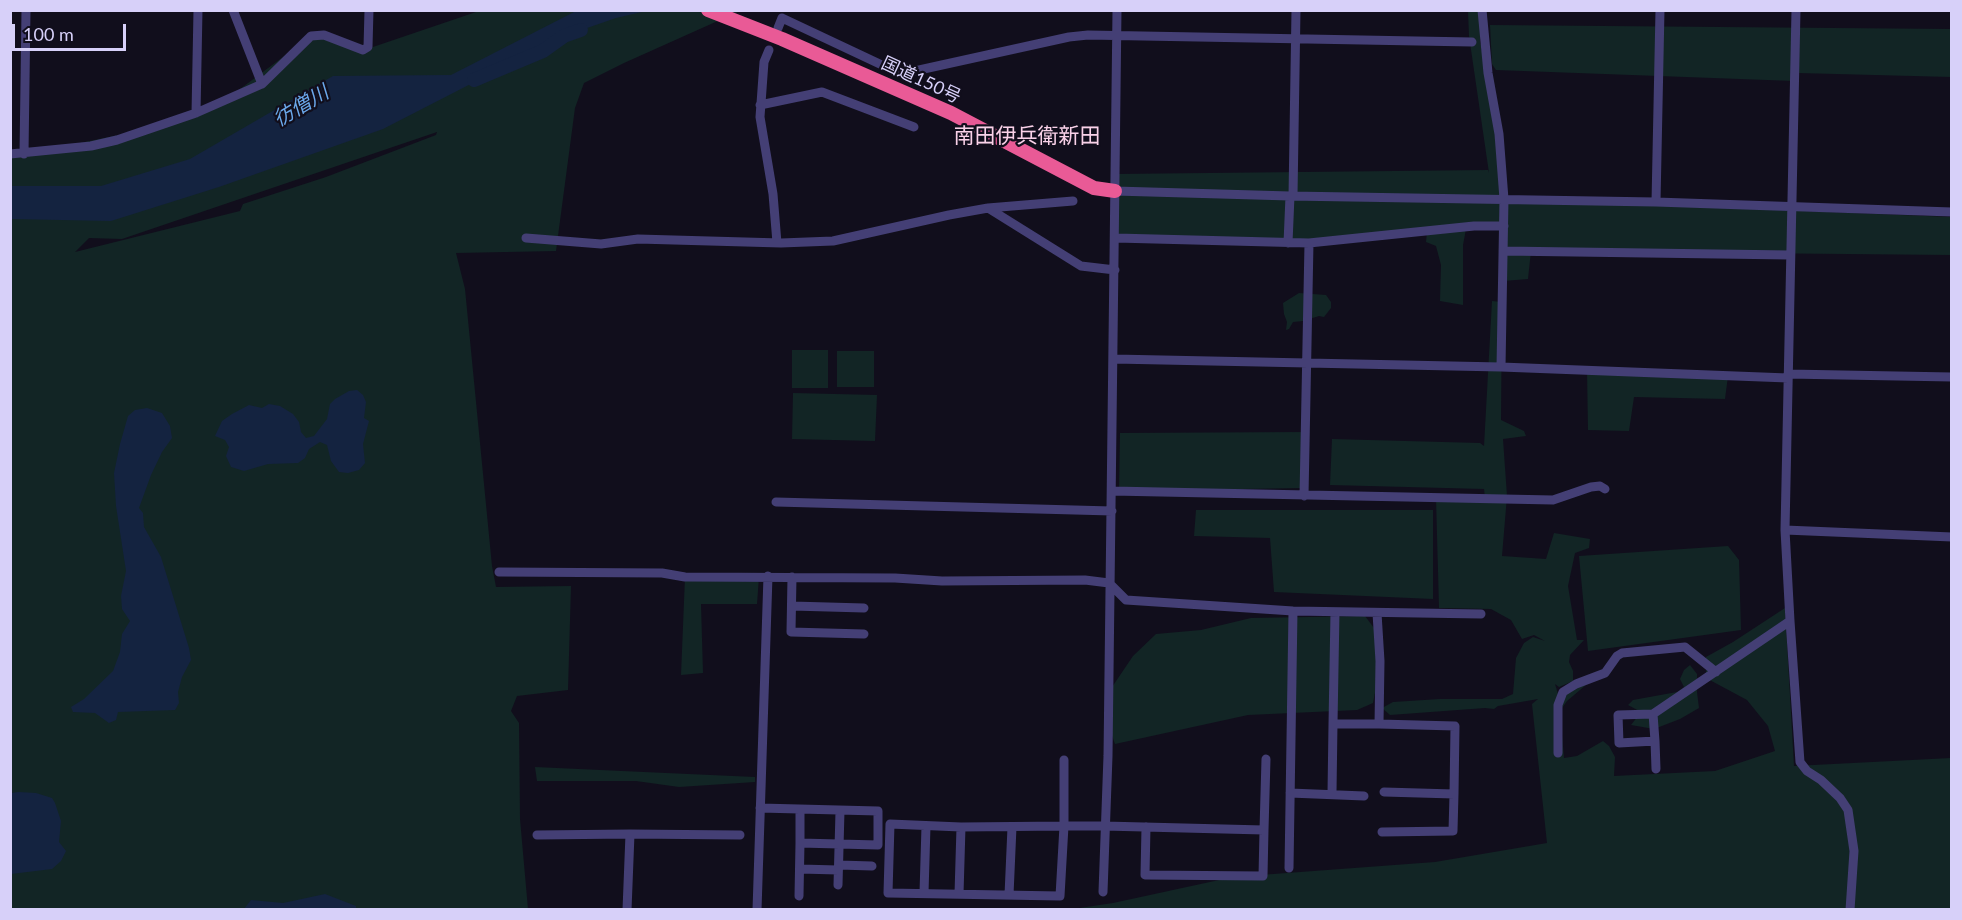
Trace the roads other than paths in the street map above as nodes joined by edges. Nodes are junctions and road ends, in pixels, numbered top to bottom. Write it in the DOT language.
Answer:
graph roads {
  1 [pos="26,10"];
  2 [pos="198,10"];
  3 [pos="232,10"];
  4 [pos="369,10"];
  5 [pos="708,10"];
  6 [pos="1118,10"];
  7 [pos="1296,10"];
  8 [pos="1482,10"];
  9 [pos="1660,10"];
  10 [pos="1796,10"];
  11 [pos="778,28"];
  12 [pos="1117,34"];
  13 [pos="1296,39"];
  14 [pos="1472,42"];
  15 [pos="769,50"];
  16 [pos="262,84"];
  17 [pos="760,105"];
  18 [pos="196,113"];
  19 [pos="914,128"];
  20 [pos="10,154"];
  21 [pos="24,154"];
  22 [pos="1115,191"];
  23 [pos="1292,196"];
  24 [pos="1504,199"];
  25 [pos="1073,201"];
  26 [pos="1656,202"];
  27 [pos="1792,206"];
  28 [pos="988,208"];
  29 [pos="1952,212"];
  30 [pos="1504,226"];
  31 [pos="526,238"];
  32 [pos="1116,238"];
  33 [pos="777,243"];
  34 [pos="1288,243"];
  35 [pos="1309,243"];
  36 [pos="1503,251"];
  37 [pos="1790,255"];
  38 [pos="1115,270"];
  39 [pos="1114,359"];
  40 [pos="1306,364"];
  41 [pos="1501,367"];
  42 [pos="1788,376"];
  43 [pos="1952,377"];
  44 [pos="1605,489"];
  45 [pos="1112,491"];
  46 [pos="1304,496"];
  47 [pos="776,502"];
  48 [pos="1112,511"];
  49 [pos="1785,530"];
  50 [pos="1952,537"];
  51 [pos="499,572"];
  52 [pos="768,576"];
  53 [pos="792,577"];
  54 [pos="1110,583"];
  55 [pos="792,606"];
  56 [pos="864,608"];
  57 [pos="1293,611"];
  58 [pos="1335,612"];
  59 [pos="1377,614"];
  60 [pos="1481,614"];
  61 [pos="1790,621"];
  62 [pos="864,634"];
  63 [pos="1716,672"];
  64 [pos="1653,714"];
  65 [pos="1333,724"];
  66 [pos="1379,724"];
  67 [pos="1654,741"];
  68 [pos="1558,753"];
  69 [pos="1266,759"];
  70 [pos="1064,760"];
  71 [pos="1656,769"];
  72 [pos="1384,792"];
  73 [pos="1290,793"];
  74 [pos="1332,793"];
  75 [pos="1454,794"];
  76 [pos="1364,796"];
  77 [pos="760,808"];
  78 [pos="800,810"];
  79 [pos="840,811"];
  80 [pos="926,826"];
  81 [pos="1064,826"];
  82 [pos="1104,826"];
  83 [pos="961,827"];
  84 [pos="1012,827"];
  85 [pos="1146,827"];
  86 [pos="1264,830"];
  87 [pos="1382,832"];
  88 [pos="630,834"];
  89 [pos="537,835"];
  90 [pos="740,835"];
  91 [pos="800,843"];
  92 [pos="839,844"];
  93 [pos="872,866"];
  94 [pos="838,868"];
  95 [pos="1289,868"];
  96 [pos="800,869"];
  97 [pos="838,885"];
  98 [pos="1103,892"];
  99 [pos="924,894"];
  100 [pos="959,894"];
  101 [pos="1009,895"];
  102 [pos="799,897"];
  103 [pos="627,909"];
  104 [pos="757,909"];
  105 [pos="1851,909"];
  1 -- 21 [label="street"];
  2 -- 18 [label="street"];
  3 -- 16 [label="street"];
  4 -- 16 [label="street"];
  5 -- 22 [label="highway, 国道150号"];
  6 -- 12 [label="street"];
  7 -- 13 [label="street"];
  8 -- 24 [label="street"];
  9 -- 26 [label="street"];
  10 -- 27 [label="street"];
  11 -- 12 [label="street"];
  12 -- 13 [label="street"];
  12 -- 22 [label="street"];
  13 -- 14 [label="street"];
  13 -- 23 [label="street"];
  15 -- 17 [label="street"];
  16 -- 18 [label="street"];
  17 -- 19 [label="street"];
  17 -- 33 [label="street"];
  18 -- 21 [label="street"];
  20 -- 21 [label="street"];
  22 -- 23 [label="street"];
  22 -- 32 [label="street"];
  23 -- 24 [label="street"];
  23 -- 34 [label="street"];
  24 -- 26 [label="street"];
  24 -- 30 [label="street"];
  25 -- 28 [label="street"];
  26 -- 27 [label="street"];
  27 -- 29 [label="street"];
  27 -- 37 [label="street"];
  28 -- 33 [label="street"];
  28 -- 38 [label="street"];
  30 -- 35 [label="street"];
  30 -- 36 [label="street"];
  31 -- 33 [label="street"];
  32 -- 34 [label="street"];
  32 -- 38 [label="street"];
  34 -- 35 [label="street"];
  35 -- 40 [label="street"];
  36 -- 37 [label="street"];
  36 -- 41 [label="street"];
  37 -- 42 [label="street"];
  38 -- 39 [label="street"];
  39 -- 40 [label="street"];
  39 -- 45 [label="street"];
  40 -- 41 [label="street"];
  40 -- 46 [label="street"];
  41 -- 42 [label="street"];
  42 -- 43 [label="street"];
  42 -- 49 [label="street"];
  44 -- 46 [label="street"];
  45 -- 46 [label="street"];
  45 -- 48 [label="street"];
  47 -- 48 [label="street"];
  48 -- 54 [label="street"];
  49 -- 50 [label="street"];
  49 -- 61 [label="street"];
  51 -- 52 [label="street"];
  52 -- 53 [label="street"];
  52 -- 77 [label="street"];
  53 -- 54 [label="street"];
  53 -- 55 [label="street"];
  54 -- 57 [label="street"];
  54 -- 82 [label="street"];
  55 -- 56 [label="street"];
  55 -- 62 [label="street"];
  57 -- 58 [label="street"];
  57 -- 73 [label="street"];
  58 -- 59 [label="street"];
  58 -- 65 [label="street"];
  59 -- 60 [label="street"];
  59 -- 66 [label="street"];
  61 -- 63 [label="street"];
  61 -- 105 [label="street"];
  63 -- 64 [label="street"];
  63 -- 68 [label="street"];
  64 -- 67 [label="street"];
  64 -- 67 [label="street"];
  65 -- 66 [label="street"];
  65 -- 74 [label="street"];
  66 -- 75 [label="street"];
  67 -- 71 [label="street"];
  69 -- 86 [label="street"];
  70 -- 81 [label="street"];
  72 -- 75 [label="street"];
  73 -- 74 [label="street"];
  73 -- 95 [label="street"];
  74 -- 76 [label="street"];
  75 -- 87 [label="street"];
  77 -- 78 [label="street"];
  77 -- 104 [label="street"];
  78 -- 79 [label="street"];
  78 -- 91 [label="street"];
  79 -- 92 [label="street"];
  79 -- 92 [label="street"];
  80 -- 83 [label="street"];
  80 -- 99 [label="street"];
  80 -- 99 [label="street"];
  81 -- 82 [label="street"];
  81 -- 84 [label="street"];
  81 -- 101 [label="street"];
  82 -- 85 [label="street"];
  82 -- 98 [label="street"];
  83 -- 84 [label="street"];
  83 -- 100 [label="street"];
  84 -- 101 [label="street"];
  85 -- 86 [label="street"];
  85 -- 86 [label="street"];
  88 -- 89 [label="street"];
  88 -- 90 [label="street"];
  88 -- 103 [label="street"];
  91 -- 92 [label="street"];
  91 -- 96 [label="street"];
  92 -- 94 [label="street"];
  93 -- 94 [label="street"];
  94 -- 96 [label="street"];
  94 -- 97 [label="street"];
  96 -- 102 [label="street"];
  99 -- 100 [label="street"];
  100 -- 101 [label="street"];
}
